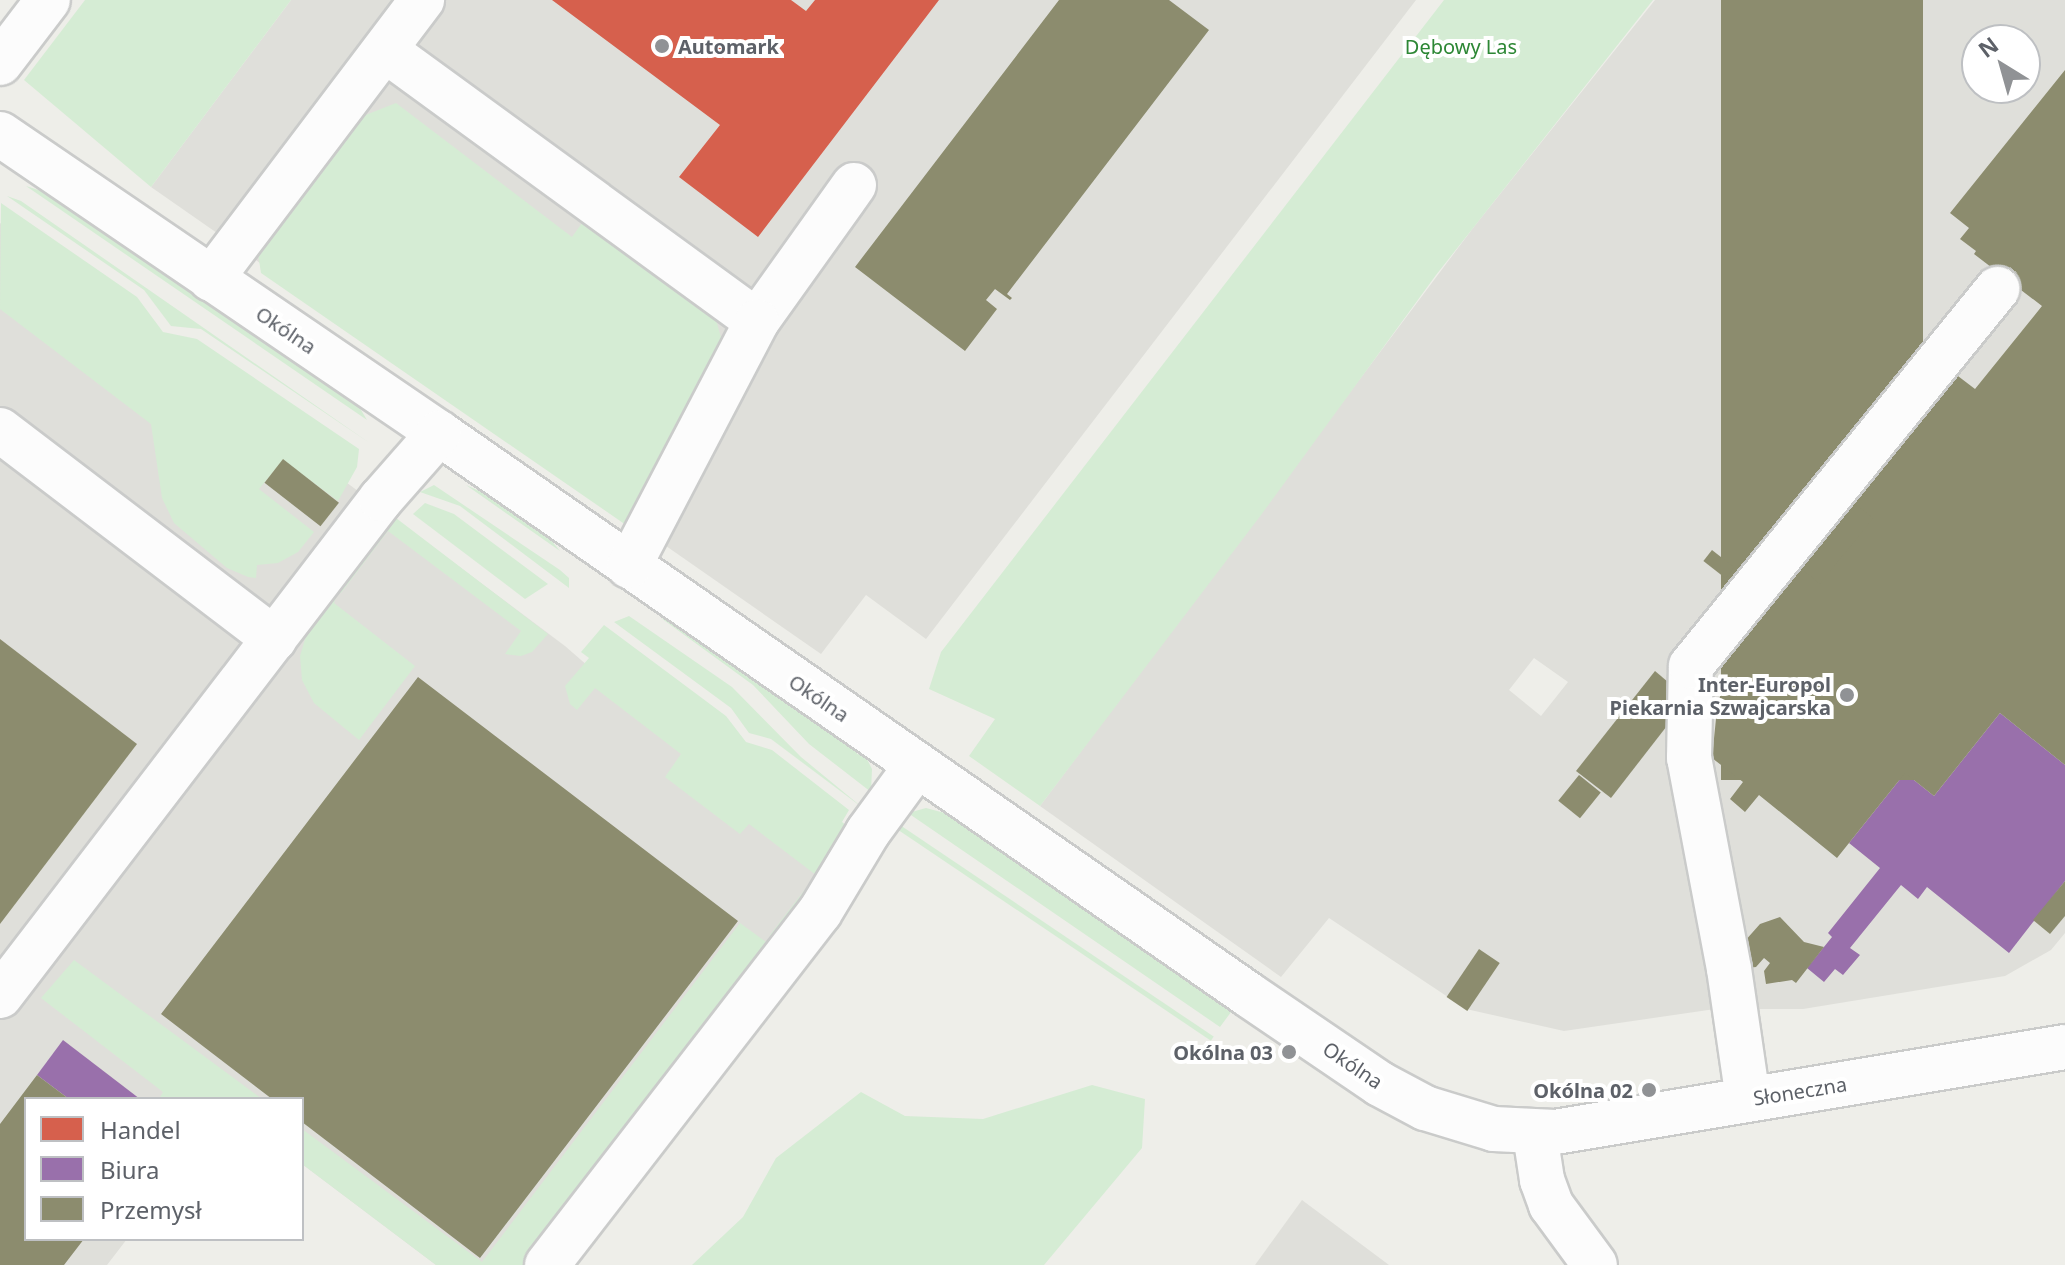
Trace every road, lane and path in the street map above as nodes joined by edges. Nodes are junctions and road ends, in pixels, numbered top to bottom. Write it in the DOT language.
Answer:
graph roads {
  1 [pos="48,0"];
  2 [pos="422,0"];
  3 [pos="385,50"];
  4 [pos="0,63"];
  5 [pos="0,134"];
  6 [pos="854,185"];
  7 [pos="211,279"];
  8 [pos="1997,289"];
  9 [pos="757,321"];
  10 [pos="0,430"];
  11 [pos="439,433"];
  12 [pos="629,566"];
  13 [pos="274,639"];
  14 [pos="917,765"];
  15 [pos="0,996"];
  16 [pos="2065,1047"];
  17 [pos="1748,1099"];
  18 [pos="1535,1134"];
  19 [pos="547,1265"];
  20 [pos="1595,1265"];
  1 -- 4 [label="street"];
  2 -- 3 [label="street"];
  3 -- 7 [label="street"];
  3 -- 9 [label="street"];
  5 -- 7 [label="street, Okólna"];
  6 -- 9 [label="street"];
  7 -- 11 [label="street, Okólna"];
  8 -- 17 [label="street"];
  9 -- 12 [label="street"];
  10 -- 13 [label="street"];
  11 -- 12 [label="street, Okólna"];
  11 -- 13 [label="street"];
  12 -- 14 [label="street, Okólna"];
  13 -- 15 [label="street"];
  14 -- 18 [label="street, Okólna"];
  14 -- 19 [label="street"];
  16 -- 17 [label="street, Słoneczna"];
  17 -- 18 [label="street, Słoneczna"];
  18 -- 20 [label="street"];
}
